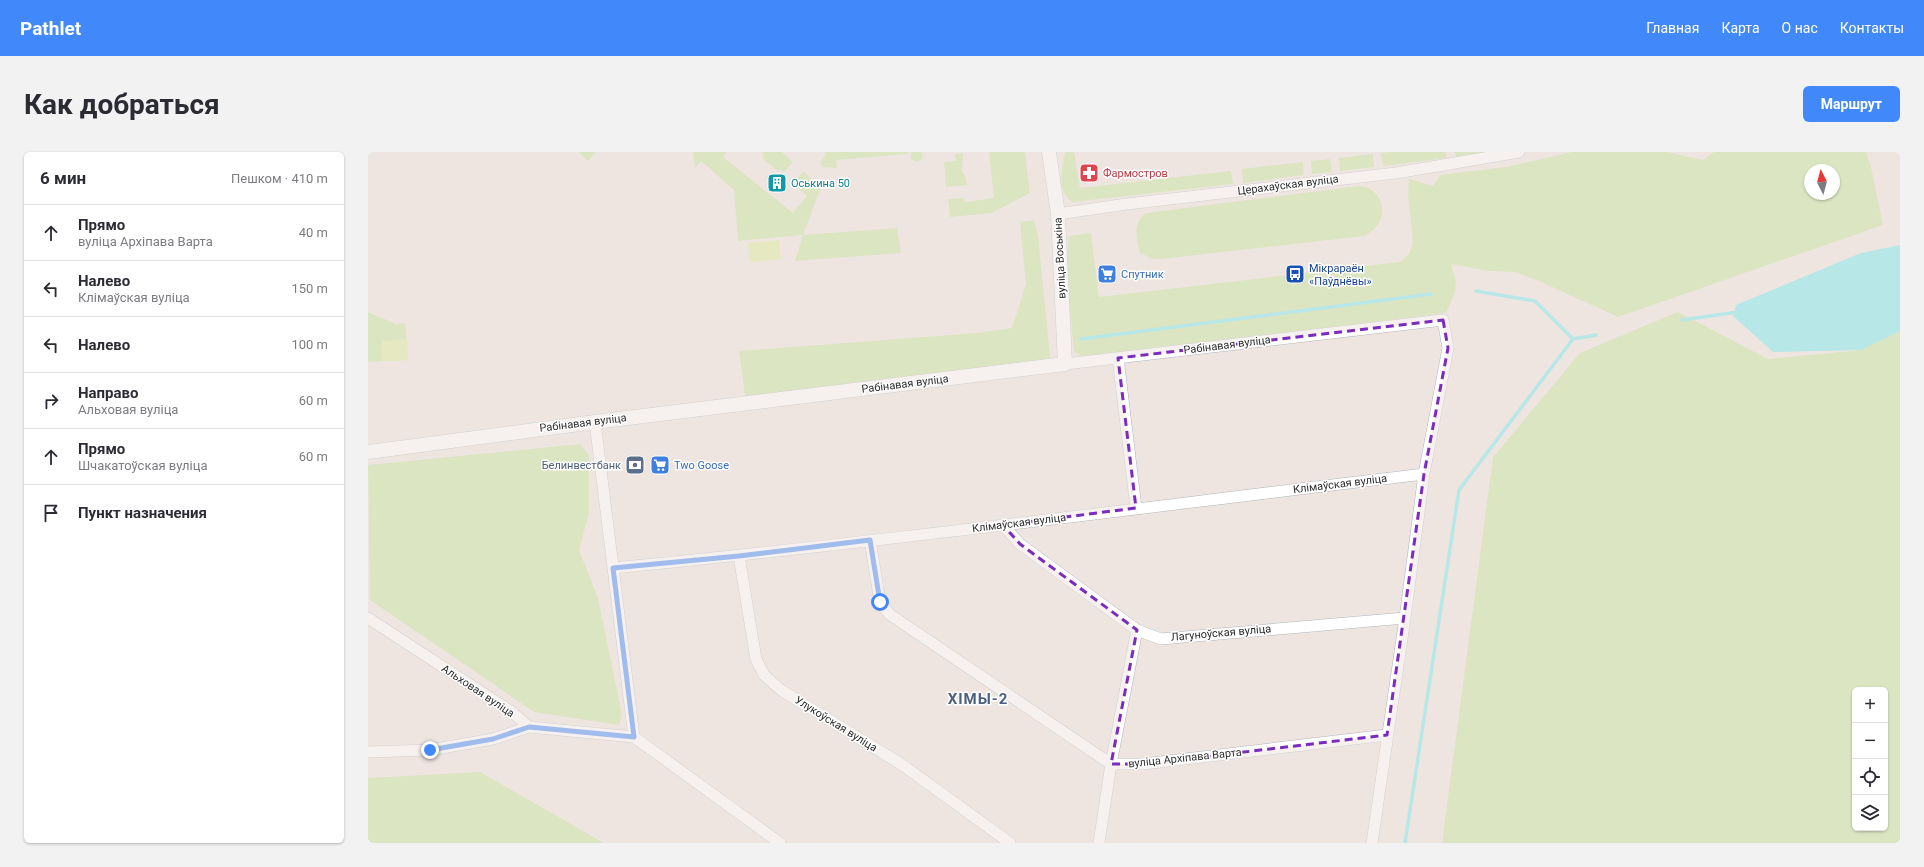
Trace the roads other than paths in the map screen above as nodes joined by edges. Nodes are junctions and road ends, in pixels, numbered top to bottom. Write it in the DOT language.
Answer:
graph roads {
  1 [pos="1049,152"];
  2 [pos="1519,152"];
  3 [pos="1058,214"];
  4 [pos="1118,358"];
  5 [pos="1065,364"];
  6 [pos="594,422"];
  7 [pos="368,452"];
  8 [pos="1424,474"];
  9 [pos="1136,508"];
  10 [pos="1003,525"];
  11 [pos="870,540"];
  12 [pos="739,556"];
  13 [pos="613,568"];
  14 [pos="368,618"];
  15 [pos="1405,618"];
  16 [pos="1136,630"];
  17 [pos="529,727"];
  18 [pos="1387,735"];
  19 [pos="634,737"];
  20 [pos="368,752"];
  21 [pos="1111,764"];
  22 [pos="780,843"];
  23 [pos="1010,843"];
  24 [pos="1099,843"];
  25 [pos="1372,843"];
  1 -- 3 [label="street, вуліца Воськіна"];
  2 -- 3 [label="street, Церахаўская вуліца"];
  3 -- 5 [label="street, вуліца Воськіна"];
  4 -- 5 [label="street, Рабінавая вуліца"];
  4 -- 8 [label="street, Рабінавая вуліца"];
  4 -- 9 [label="street"];
  5 -- 6 [label="street, Рабінавая вуліца"];
  6 -- 7 [label="street, Рабінавая вуліца"];
  6 -- 13 [label="street"];
  8 -- 9 [label="street, Клімаўская вуліца"];
  8 -- 15 [label="street"];
  9 -- 10 [label="street, Клімаўская вуліца"];
  10 -- 11 [label="street, Клімаўская вуліца"];
  10 -- 16 [label="street, Лагуноўская вуліца"];
  11 -- 12 [label="street, Клімаўская вуліца"];
  11 -- 21 [label="street"];
  12 -- 13 [label="street, Клімаўская вуліца"];
  12 -- 23 [label="street, Улукоўская вуліца"];
  13 -- 19 [label="street"];
  14 -- 17 [label="street, Альховая вуліца"];
  15 -- 16 [label="street, Лагуноўская вуліца"];
  15 -- 18 [label="street"];
  16 -- 21 [label="street"];
  17 -- 19 [label="street"];
  17 -- 20 [label="street"];
  18 -- 21 [label="street, вуліца Архіпава Варта"];
  18 -- 25 [label="street"];
  19 -- 22 [label="street"];
  21 -- 24 [label="street"];
}
